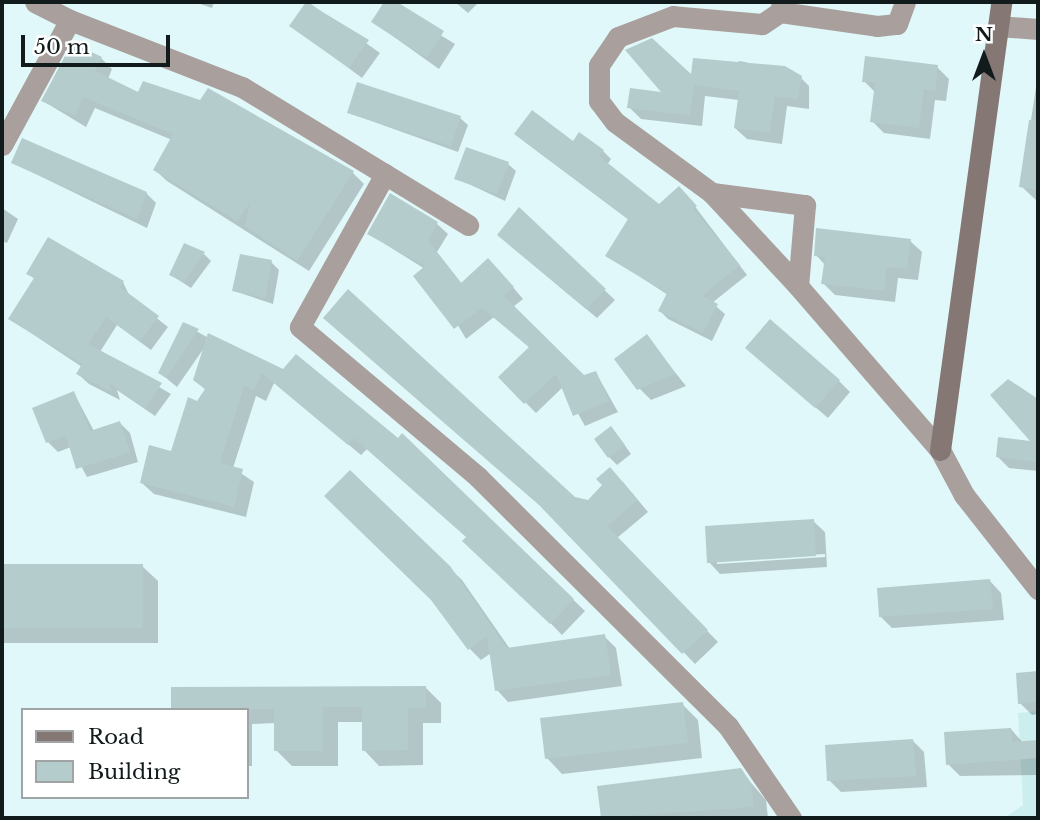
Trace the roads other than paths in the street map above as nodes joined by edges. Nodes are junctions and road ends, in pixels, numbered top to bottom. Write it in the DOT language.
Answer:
graph roads {
  1 [pos="35,2"];
  2 [pos="905,2"];
  3 [pos="1001,2"];
  4 [pos="781,7"];
  5 [pos="70,20"];
  6 [pos="998,26"];
  7 [pos="1038,29"];
  8 [pos="2,145"];
  9 [pos="385,174"];
  10 [pos="712,193"];
  11 [pos="468,225"];
  12 [pos="798,286"];
  13 [pos="940,450"];
  14 [pos="1038,589"];
  15 [pos="791,818"];
  1 -- 5 [label="street"];
  2 -- 4 [label="street"];
  3 -- 6 [label="street"];
  4 -- 10 [label="street"];
  5 -- 8 [label="street"];
  5 -- 9 [label="street"];
  6 -- 7 [label="street"];
  6 -- 13 [label="street"];
  9 -- 11 [label="street"];
  9 -- 15 [label="street"];
  10 -- 12 [label="street"];
  10 -- 12 [label="street"];
  12 -- 13 [label="street"];
  13 -- 14 [label="street"];
}
